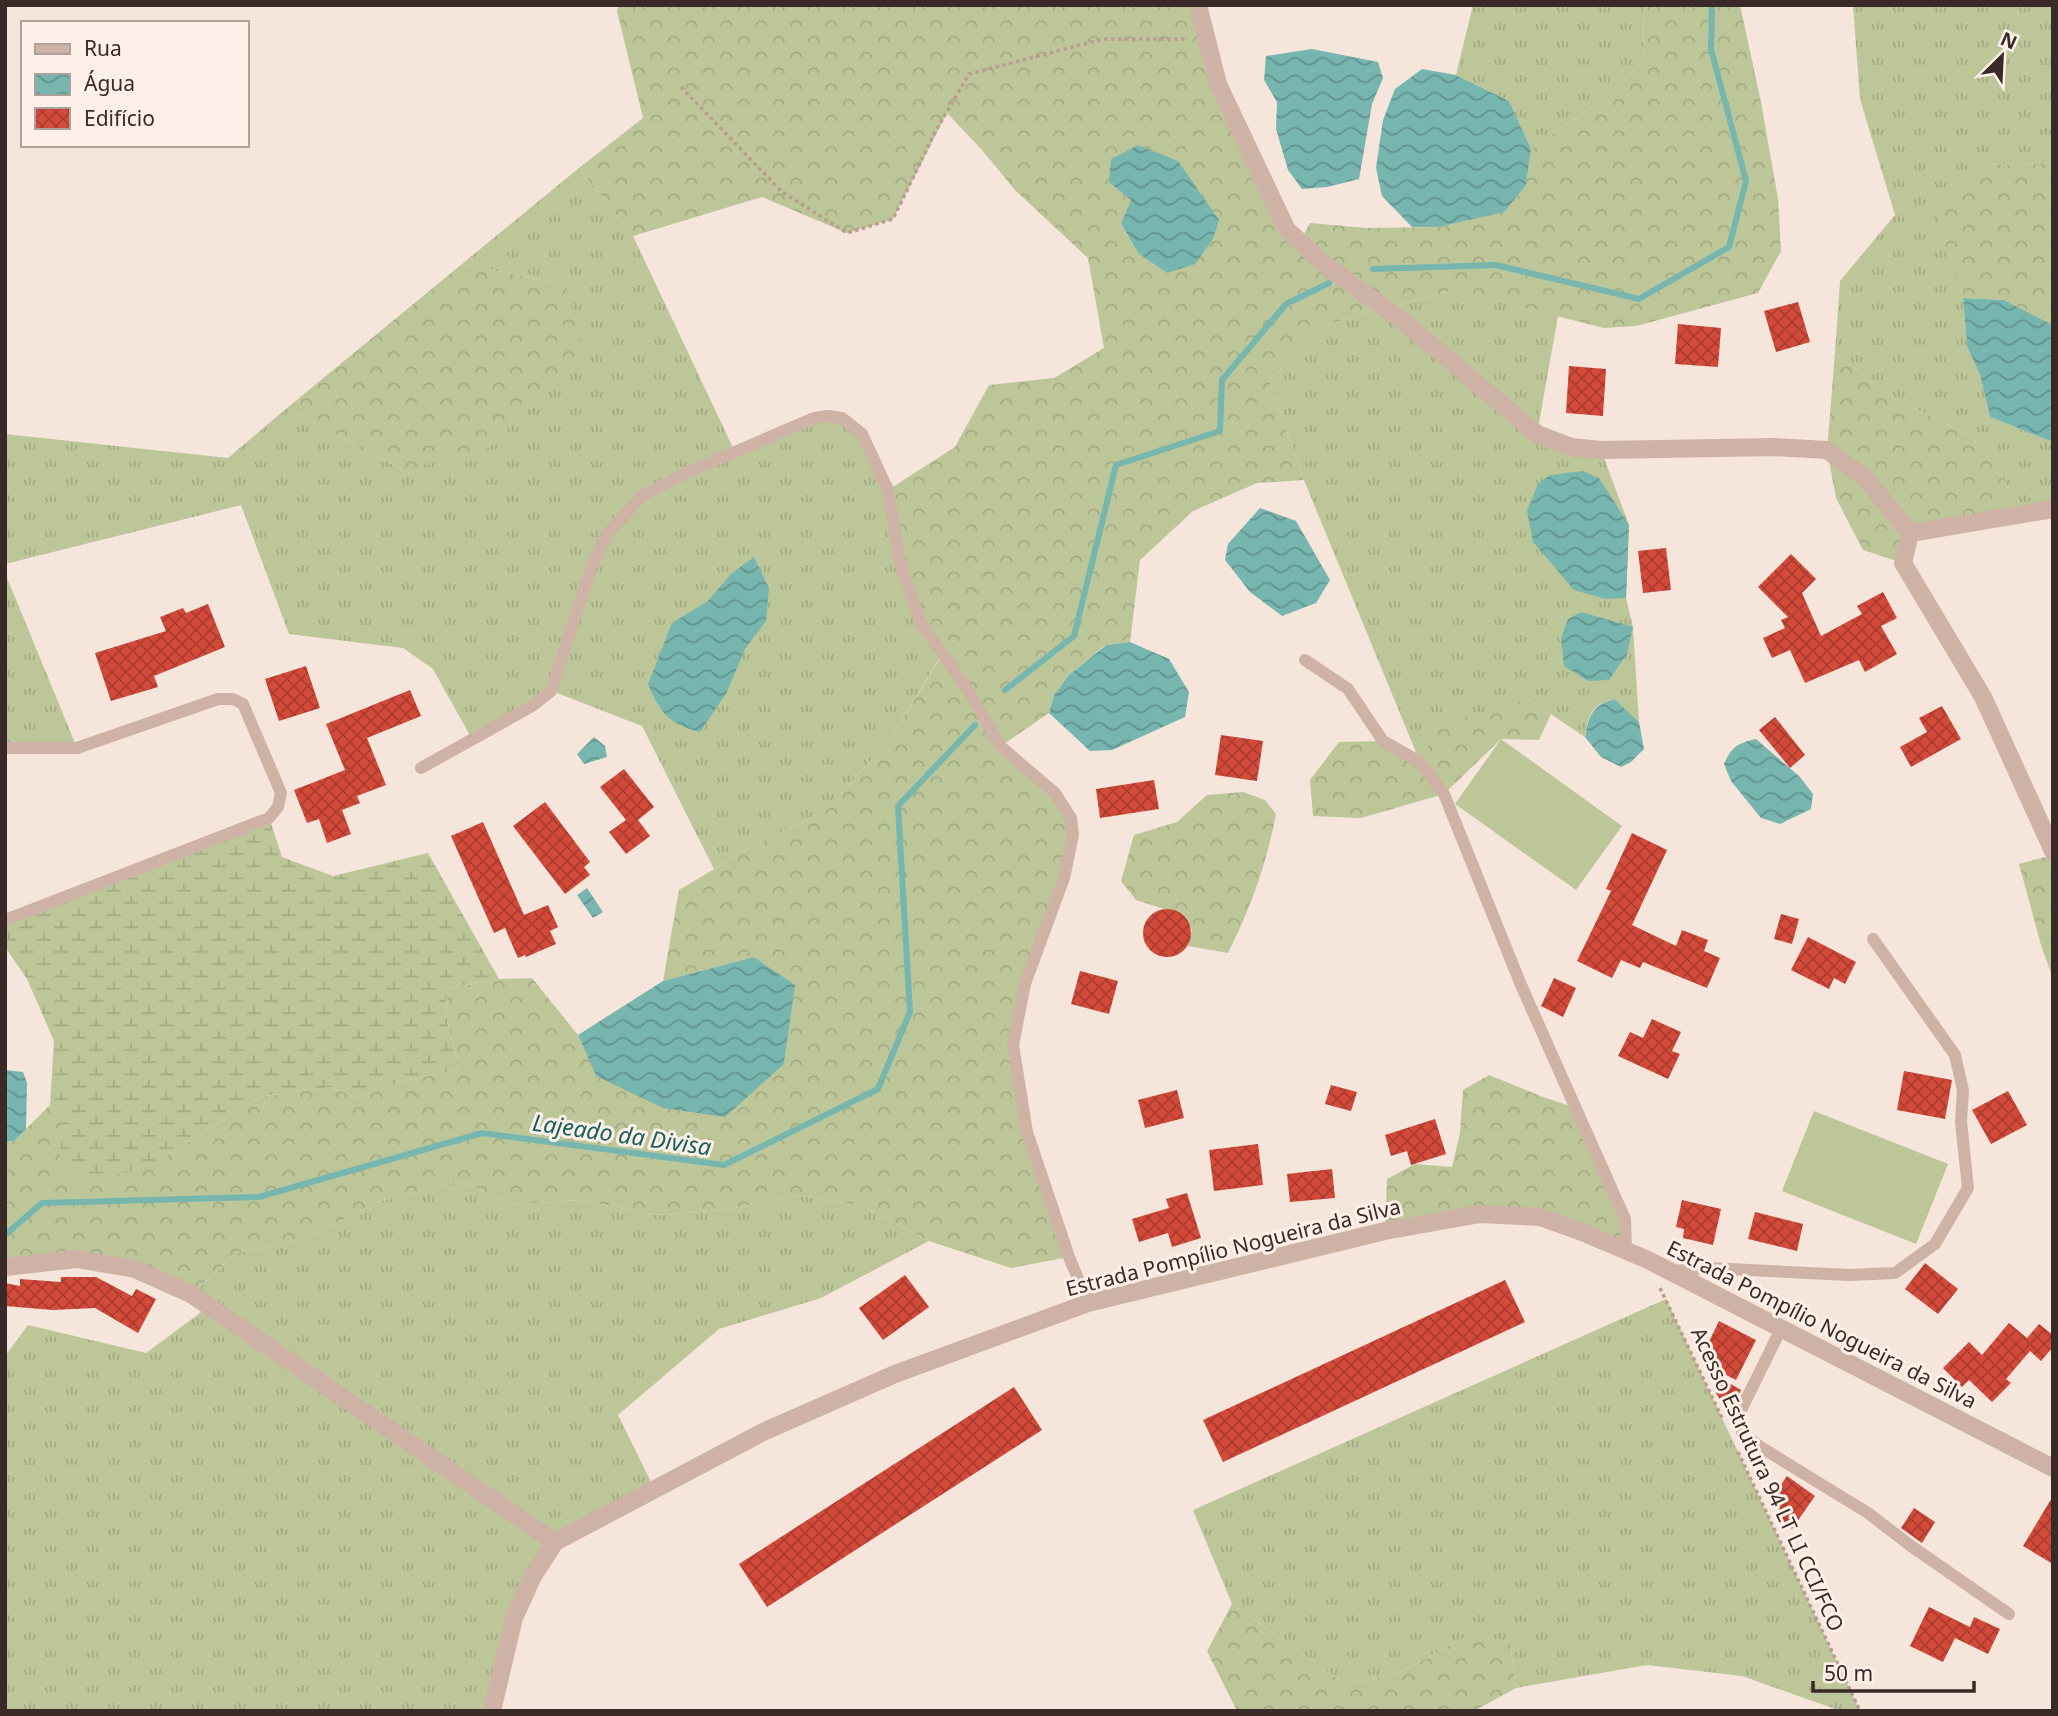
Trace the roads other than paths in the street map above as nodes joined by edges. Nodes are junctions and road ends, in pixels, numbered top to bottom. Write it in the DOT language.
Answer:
graph roads {
  1 [pos="1198,5"];
  2 [pos="2053,509"];
  3 [pos="1910,533"];
  4 [pos="1305,660"];
  5 [pos="5,748"];
  6 [pos="421,768"];
  7 [pos="2053,852"];
  8 [pos="5,920"];
  9 [pos="1873,939"];
  10 [pos="1626,1251"];
  11 [pos="5,1267"];
  12 [pos="1669,1271"];
  13 [pos="1088,1303"];
  14 [pos="1782,1329"];
  15 [pos="2053,1468"];
  16 [pos="555,1542"];
  17 [pos="2009,1614"];
  18 [pos="492,1711"];
  1 -- 3 [label="street"];
  2 -- 3 [label="street"];
  3 -- 7 [label="street"];
  4 -- 10 [label="lane"];
  5 -- 8 [label="lane"];
  6 -- 13 [label="lane"];
  9 -- 12 [label="lane"];
  10 -- 12 [label="street, Estrada Pompílio Nogueira da Silva"];
  10 -- 13 [label="street, Estrada Pompílio Nogueira da Silva"];
  11 -- 16 [label="street"];
  12 -- 14 [label="street, Estrada Pompílio Nogueira da Silva"];
  13 -- 16 [label="street, Estrada Pompílio Nogueira da Silva"];
  14 -- 15 [label="street, Estrada Pompílio Nogueira da Silva"];
  14 -- 17 [label="lane"];
  16 -- 18 [label="street, Estrada Pompílio Nogueira da Silva"];
}
